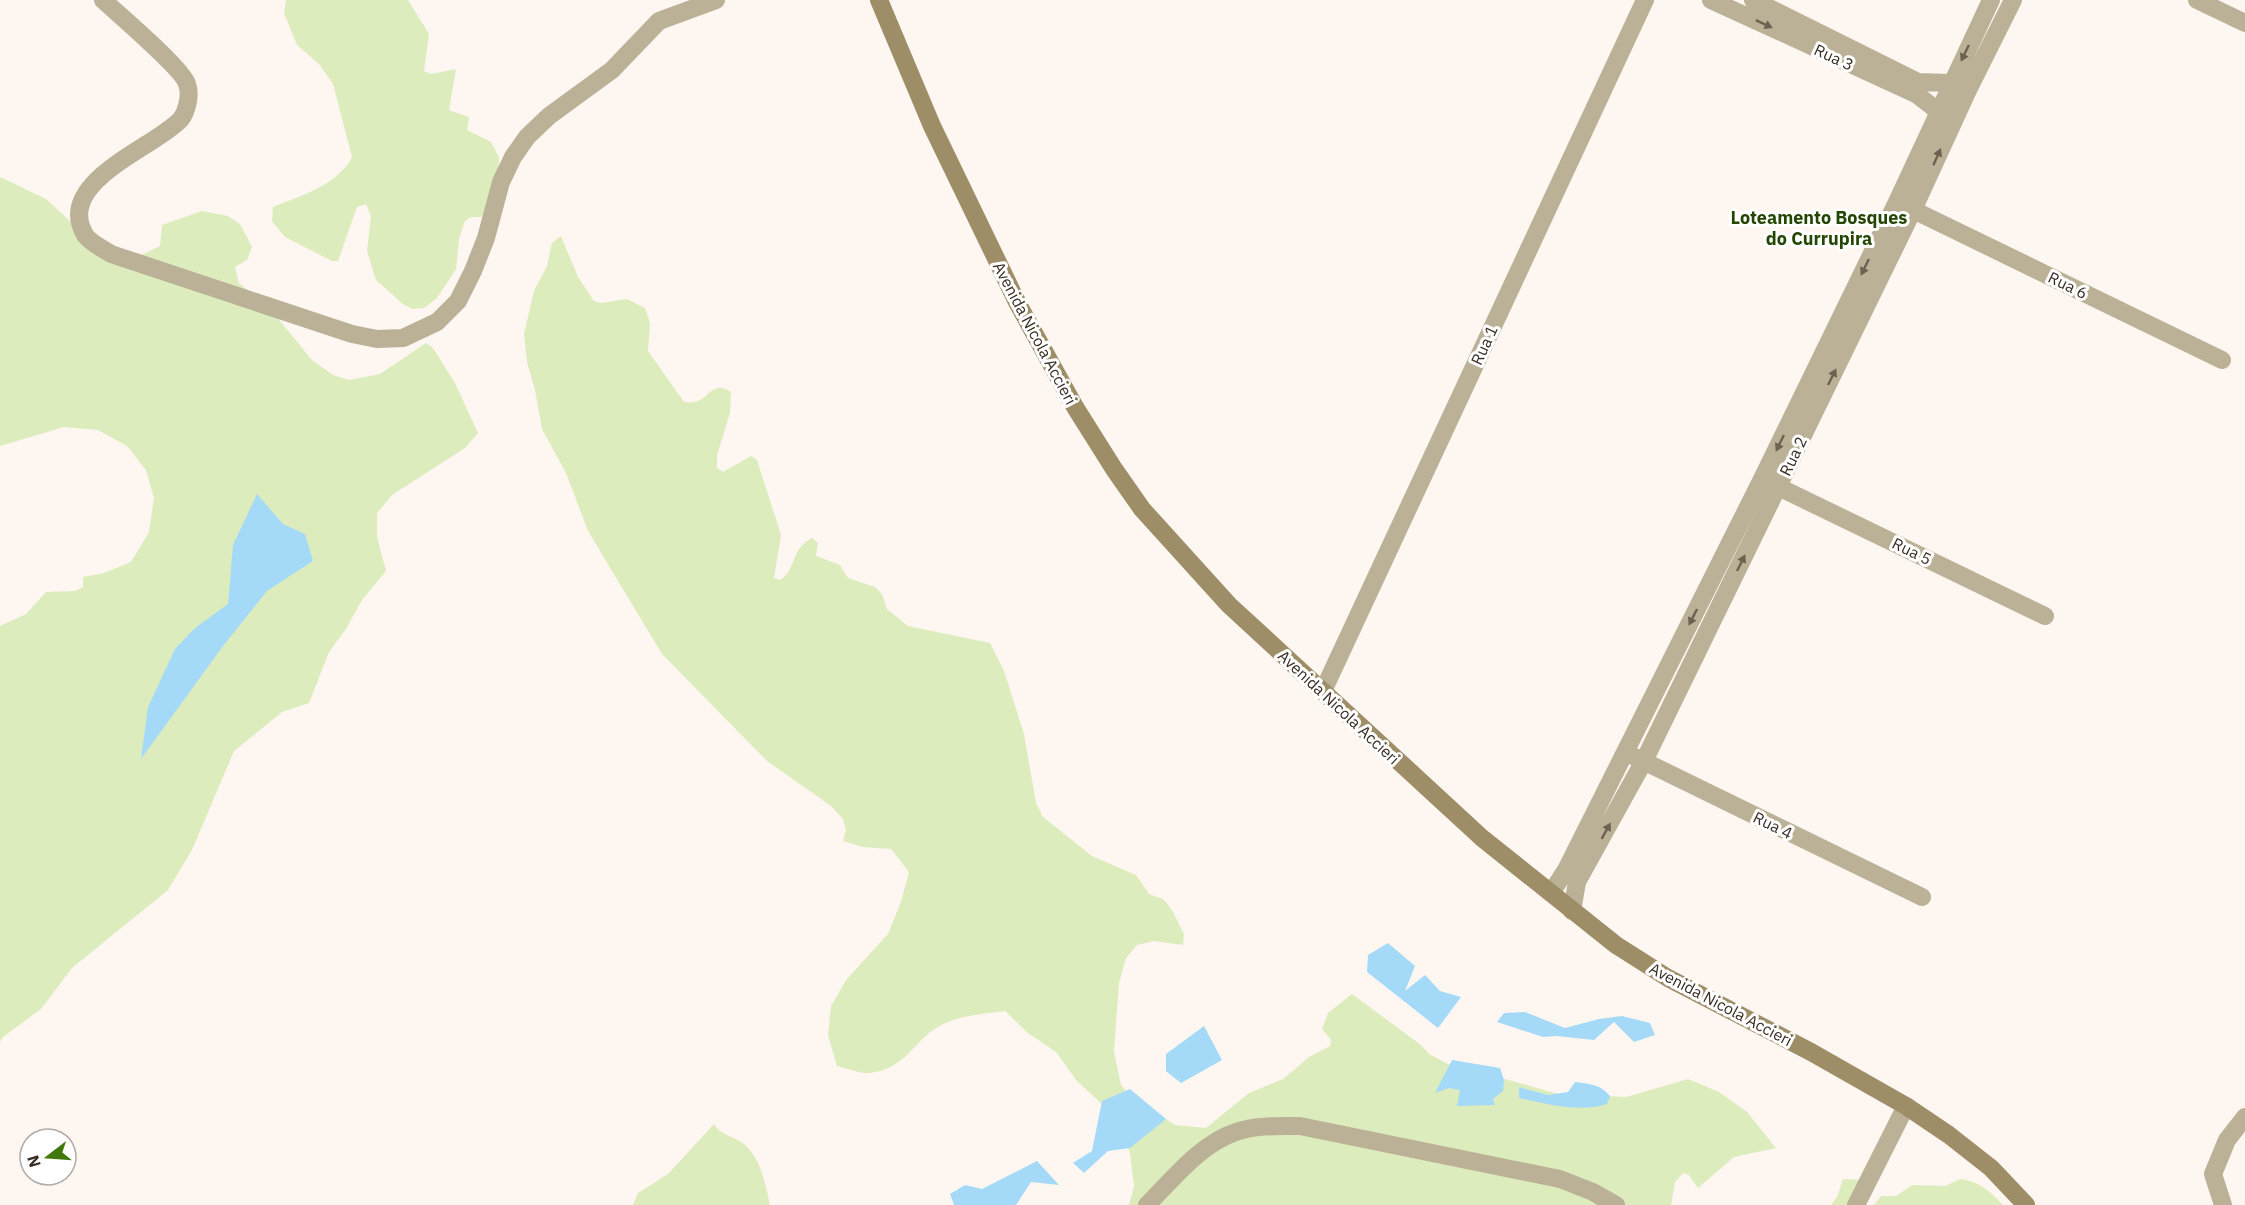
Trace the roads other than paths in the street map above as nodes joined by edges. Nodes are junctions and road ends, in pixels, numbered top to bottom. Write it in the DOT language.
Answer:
graph roads {
  1 [pos="103,0"];
  2 [pos="716,0"];
  3 [pos="879,0"];
  4 [pos="1645,0"];
  5 [pos="1711,0"];
  6 [pos="1753,0"];
  7 [pos="1990,0"];
  8 [pos="2013,0"];
  9 [pos="2197,0"];
  10 [pos="2245,23"];
  11 [pos="1959,87"];
  12 [pos="1938,111"];
  13 [pos="1955,119"];
  14 [pos="1905,206"];
  15 [pos="2222,360"];
  16 [pos="1770,483"];
  17 [pos="2045,616"];
  18 [pos="1323,691"];
  19 [pos="1625,752"];
  20 [pos="1644,761"];
  21 [pos="1551,893"];
  22 [pos="1922,897"];
  23 [pos="1572,911"];
  24 [pos="1906,1106"];
  25 [pos="2245,1117"];
  26 [pos="1147,1205"];
  27 [pos="1617,1205"];
  28 [pos="1856,1205"];
  29 [pos="2026,1205"];
  30 [pos="2223,1205"];
  1 -- 2 [label="street"];
  3 -- 18 [label="street, Avenida Nicola Accieri"];
  4 -- 18 [label="street, Rua 1"];
  5 -- 12 [label="street, Rua 3, one-way"];
  6 -- 11 [label="street, Rua 3"];
  7 -- 11 [label="street, Rua 2, one-way"];
  8 -- 11 [label="street, Rua 2"];
  9 -- 10 [label="street"];
  11 -- 12 [label="street, Rua 2"];
  11 -- 13 [label="street, Rua 2"];
  12 -- 13 [label="street, Rua 3"];
  12 -- 14 [label="street, Rua 2"];
  14 -- 13 [label="street, Rua 2, one-way"];
  14 -- 15 [label="street, Rua 6"];
  14 -- 16 [label="street, Rua 2"];
  16 -- 17 [label="street, Rua 5"];
  16 -- 19 [label="street, Rua 2, one-way"];
  20 -- 16 [label="street, Rua 2, one-way"];
  18 -- 21 [label="street, Avenida Nicola Accieri"];
  19 -- 20 [label="street, Rua 4"];
  19 -- 21 [label="street, Rua 2"];
  20 -- 22 [label="street, Rua 4"];
  23 -- 20 [label="street, Rua 2, one-way"];
  21 -- 23 [label="street, Avenida Nicola Accieri"];
  23 -- 24 [label="street, Avenida Nicola Accieri"];
  24 -- 28 [label="street"];
  24 -- 29 [label="street, Avenida Nicola Accieri"];
  25 -- 30 [label="street"];
  26 -- 27 [label="street"];
}
